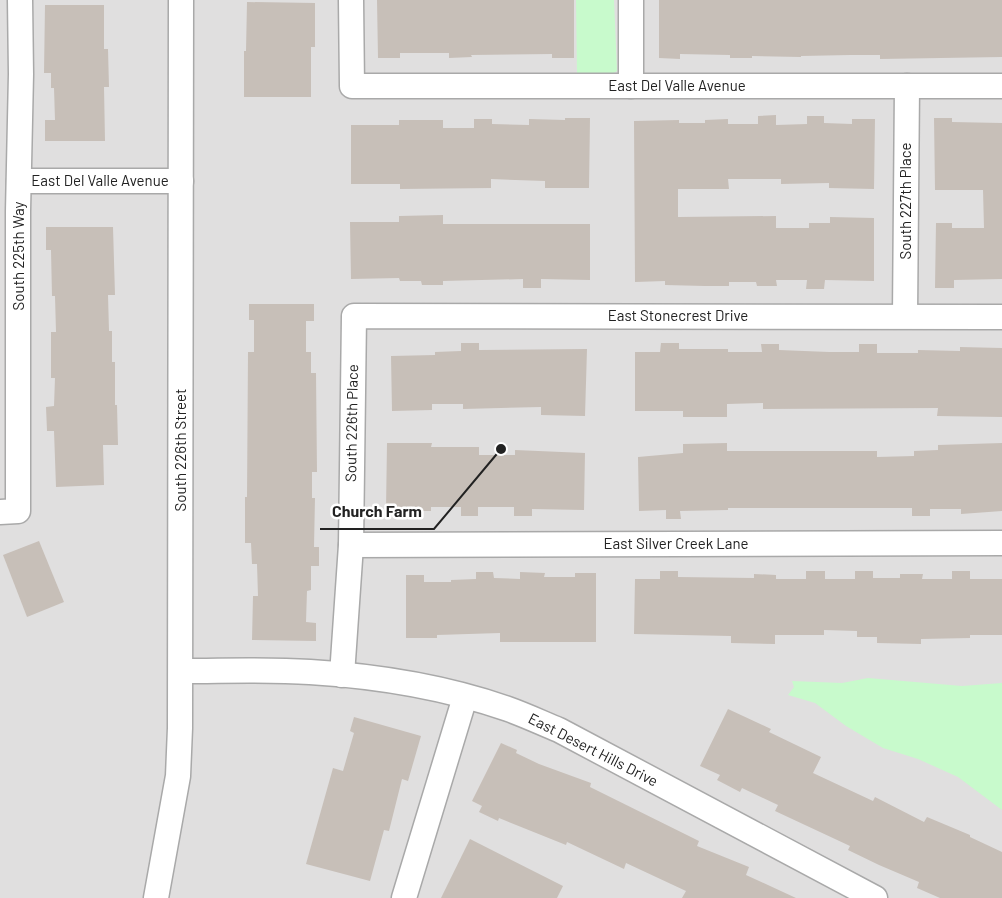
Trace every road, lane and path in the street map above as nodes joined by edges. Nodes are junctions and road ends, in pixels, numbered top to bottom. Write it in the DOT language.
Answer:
graph roads {
  1 [pos="20,0"];
  2 [pos="182,0"];
  3 [pos="351,0"];
  4 [pos="631,0"];
  5 [pos="10,74"];
  6 [pos="631,86"];
  7 [pos="907,86"];
  8 [pos="1002,86"];
  9 [pos="19,181"];
  10 [pos="182,181"];
  11 [pos="9,290"];
  12 [pos="354,316"];
  13 [pos="905,316"];
  14 [pos="1002,317"];
  15 [pos="9,512"];
  16 [pos="1002,543"];
  17 [pos="351,545"];
  18 [pos="181,670"];
  19 [pos="342,675"];
  20 [pos="465,697"];
  21 [pos="156,898"];
  22 [pos="404,898"];
  23 [pos="875,898"];
  1 -- 5 [label="street, South 225th Way"];
  2 -- 10 [label="street, South 226th Street"];
  3 -- 6 [label="street, East Del Valle Avenue"];
  4 -- 6 [label="street"];
  5 -- 9 [label="street, South 225th Way"];
  6 -- 7 [label="street, East Del Valle Avenue"];
  7 -- 8 [label="street, East Del Valle Avenue"];
  7 -- 13 [label="street, South 227th Place"];
  9 -- 10 [label="street, East Del Valle Avenue"];
  9 -- 11 [label="street, South 225th Way"];
  10 -- 18 [label="street, South 226th Street"];
  11 -- 15 [label="street, South 225th Way"];
  12 -- 13 [label="street, East Stonecrest Drive"];
  12 -- 17 [label="street, South 226th Place"];
  13 -- 14 [label="street, East Stonecrest Drive"];
  16 -- 17 [label="street, East Silver Creek Lane"];
  17 -- 19 [label="street, South 226th Place"];
  18 -- 19 [label="street, East Desert Hills Drive"];
  18 -- 21 [label="street, South 226th Street"];
  19 -- 20 [label="street, East Desert Hills Drive"];
  20 -- 22 [label="street"];
  20 -- 23 [label="street, East Desert Hills Drive"];
}
